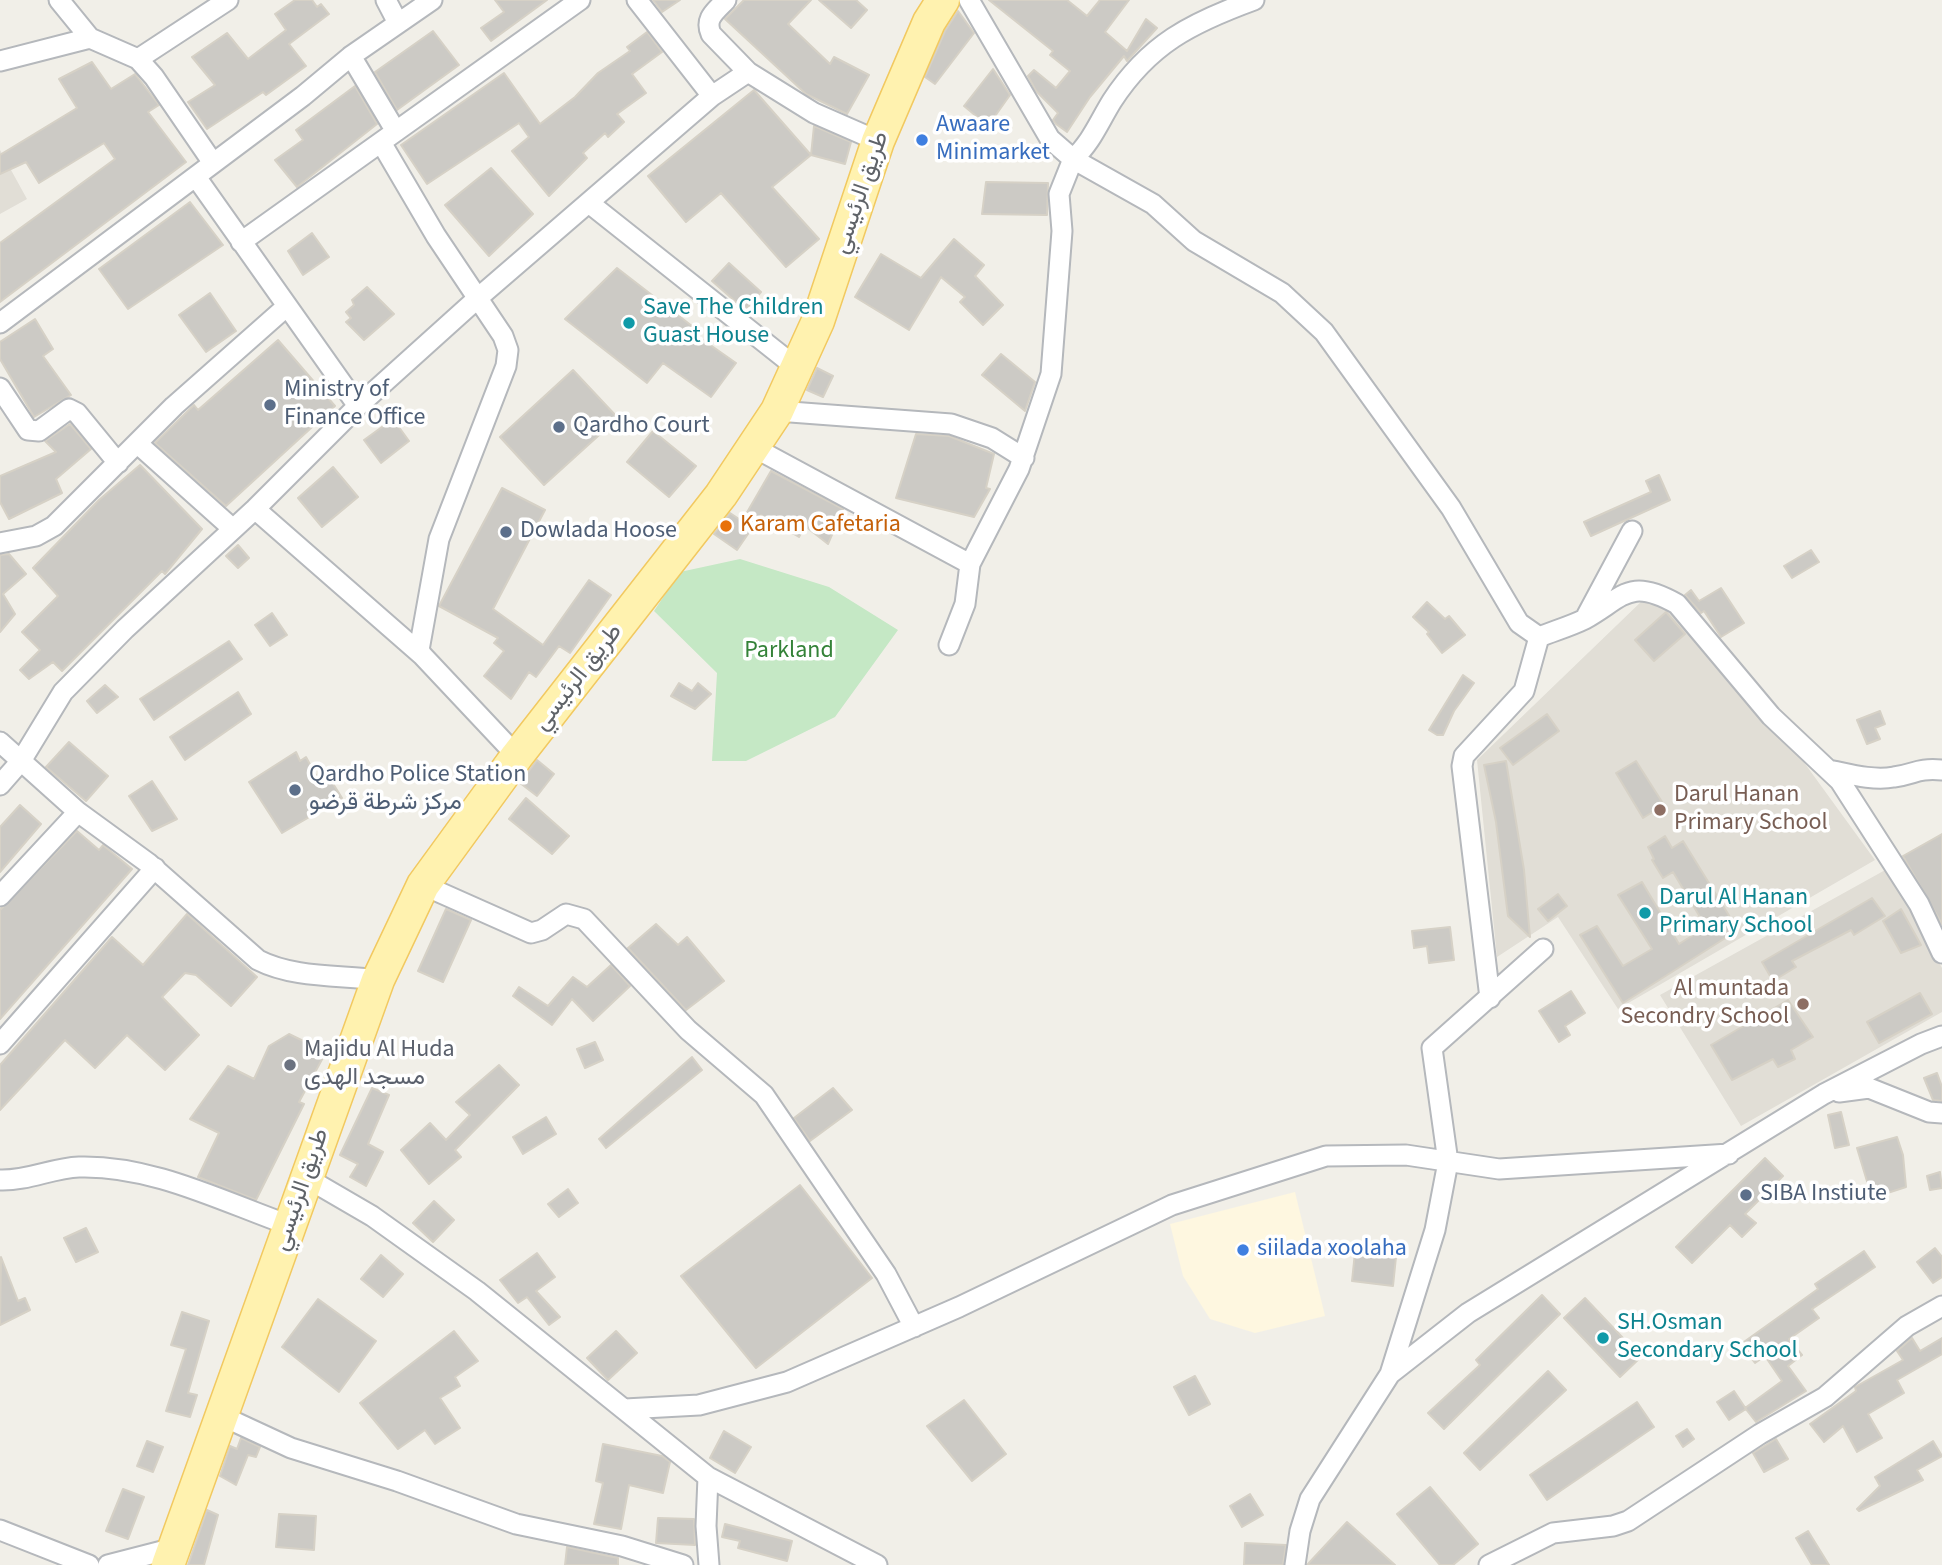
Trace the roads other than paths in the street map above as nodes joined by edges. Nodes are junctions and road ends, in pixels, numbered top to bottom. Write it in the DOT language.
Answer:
graph roads {
  1 [pos="59,0"];
  2 [pos="228,0"];
  3 [pos="386,0"];
  4 [pos="432,0"];
  5 [pos="580,0"];
  6 [pos="637,0"];
  7 [pos="726,0"];
  8 [pos="943,0"];
  9 [pos="969,0"];
  10 [pos="1254,0"];
  11 [pos="398,23"];
  12 [pos="90,38"];
  13 [pos="351,56"];
  14 [pos="138,59"];
  15 [pos="0,61"];
  16 [pos="748,72"];
  17 [pos="712,96"];
  18 [pos="389,137"];
  19 [pos="878,141"];
  20 [pos="1073,159"];
  21 [pos="213,163"];
  22 [pos="197,177"];
  23 [pos="589,203"];
  24 [pos="241,242"];
  25 [pos="479,297"];
  26 [pos="286,307"];
  27 [pos="0,323"];
  28 [pos="797,368"];
  29 [pos="0,388"];
  30 [pos="358,406"];
  31 [pos="777,411"];
  32 [pos="138,443"];
  33 [pos="753,447"];
  34 [pos="1024,458"];
  35 [pos="118,463"];
  36 [pos="255,509"];
  37 [pos="233,529"];
  38 [pos="1632,531"];
  39 [pos="0,543"];
  40 [pos="970,564"];
  41 [pos="1584,619"];
  42 [pos="1539,637"];
  43 [pos="949,645"];
  44 [pos="422,655"];
  45 [pos="0,741"];
  46 [pos="517,756"];
  47 [pos="21,761"];
  48 [pos="1942,770"];
  49 [pos="1829,771"];
  50 [pos="0,785"];
  51 [pos="78,812"];
  52 [pos="155,868"];
  53 [pos="423,886"];
  54 [pos="0,896"];
  55 [pos="1543,949"];
  56 [pos="1942,953"];
  57 [pos="378,980"];
  58 [pos="1490,998"];
  59 [pos="1942,1036"];
  60 [pos="0,1044"];
  61 [pos="1824,1094"];
  62 [pos="1942,1113"];
  63 [pos="1729,1154"];
  64 [pos="1448,1162"];
  65 [pos="305,1178"];
  66 [pos="0,1180"];
  67 [pos="289,1225"];
  68 [pos="1942,1306"];
  69 [pos="914,1327"];
  70 [pos="1390,1374"];
  71 [pos="625,1409"];
  72 [pos="222,1416"];
  73 [pos="708,1477"];
  74 [pos="0,1530"];
  75 [pos="171,1557"];
  76 [pos="89,1565"];
  77 [pos="108,1565"];
  78 [pos="683,1565"];
  79 [pos="709,1565"];
  80 [pos="877,1565"];
  81 [pos="1295,1565"];
  82 [pos="1489,1565"];
  1 -- 12 [label="street"];
  2 -- 14 [label="street"];
  3 -- 11 [label="street"];
  4 -- 11 [label="street"];
  5 -- 18 [label="street"];
  6 -- 17 [label="street"];
  7 -- 16 [label="street"];
  8 -- 19 [label="main road, طريق الرئيسي"];
  9 -- 20 [label="street"];
  10 -- 20 [label="street"];
  11 -- 13 [label="street"];
  12 -- 14 [label="street"];
  12 -- 15 [label="street"];
  13 -- 18 [label="street"];
  13 -- 21 [label="street"];
  14 -- 21 [label="street"];
  16 -- 17 [label="street"];
  16 -- 19 [label="street"];
  17 -- 23 [label="street"];
  18 -- 24 [label="street"];
  18 -- 25 [label="street"];
  19 -- 28 [label="main road, طريق الرئيسي"];
  20 -- 34 [label="street"];
  20 -- 42 [label="street"];
  21 -- 22 [label="street"];
  22 -- 24 [label="street"];
  22 -- 27 [label="street"];
  23 -- 25 [label="street"];
  23 -- 28 [label="street"];
  24 -- 26 [label="street"];
  25 -- 30 [label="street"];
  25 -- 44 [label="street"];
  26 -- 30 [label="street"];
  26 -- 32 [label="street"];
  28 -- 31 [label="main road, طريق الرئيسي"];
  29 -- 35 [label="street"];
  30 -- 36 [label="street"];
  31 -- 33 [label="main road, طريق الرئيسي"];
  31 -- 34 [label="street"];
  32 -- 35 [label="street"];
  32 -- 37 [label="street"];
  33 -- 40 [label="street"];
  33 -- 46 [label="main road, طريق الرئيسي"];
  34 -- 40 [label="street"];
  35 -- 39 [label="street"];
  36 -- 37 [label="street"];
  36 -- 44 [label="street"];
  37 -- 47 [label="street"];
  38 -- 41 [label="street"];
  40 -- 43 [label="street"];
  41 -- 42 [label="street"];
  41 -- 49 [label="street"];
  42 -- 58 [label="street"];
  44 -- 46 [label="street"];
  45 -- 47 [label="street"];
  46 -- 53 [label="main road, طريق الرئيسي"];
  47 -- 50 [label="street"];
  47 -- 51 [label="street"];
  48 -- 49 [label="street"];
  49 -- 56 [label="street"];
  51 -- 52 [label="street"];
  51 -- 54 [label="street"];
  52 -- 57 [label="street"];
  52 -- 60 [label="street"];
  53 -- 57 [label="main road, طريق الرئيسي"];
  53 -- 69 [label="street"];
  55 -- 58 [label="street"];
  57 -- 65 [label="main road, طريق الرئيسي"];
  58 -- 64 [label="street"];
  59 -- 61 [label="street"];
  61 -- 62 [label="street"];
  61 -- 63 [label="street"];
  63 -- 64 [label="street"];
  63 -- 70 [label="street"];
  64 -- 69 [label="street"];
  64 -- 70 [label="street"];
  65 -- 67 [label="main road, طريق الرئيسي"];
  65 -- 71 [label="street"];
  66 -- 67 [label="street"];
  67 -- 72 [label="main road, طريق الرئيسي"];
  68 -- 82 [label="street"];
  69 -- 71 [label="street"];
  70 -- 81 [label="street"];
  71 -- 73 [label="street"];
  72 -- 75 [label="main road, طريق الرئيسي"];
  72 -- 78 [label="street"];
  73 -- 79 [label="street"];
  73 -- 80 [label="street"];
  74 -- 76 [label="street"];
  75 -- 77 [label="street"];
}
